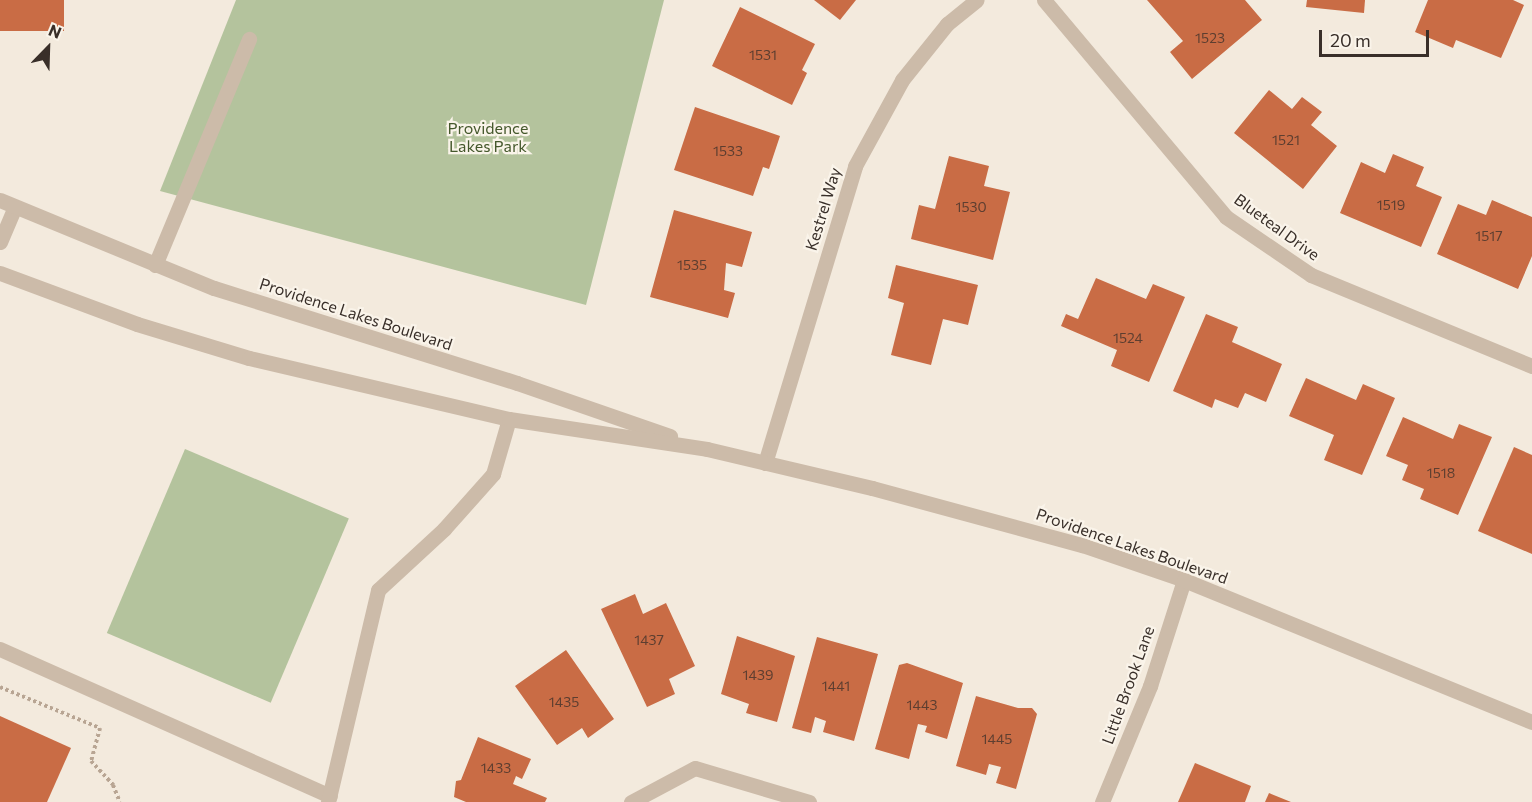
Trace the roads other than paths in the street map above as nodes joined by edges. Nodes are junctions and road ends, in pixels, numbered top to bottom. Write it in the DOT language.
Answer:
graph roads {
  1 [pos="977,0"];
  2 [pos="1044,0"];
  3 [pos="249,39"];
  4 [pos="0,200"];
  5 [pos="15,207"];
  6 [pos="0,242"];
  7 [pos="154,265"];
  8 [pos="0,273"];
  9 [pos="1532,366"];
  10 [pos="509,419"];
  11 [pos="707,449"];
  12 [pos="765,463"];
  13 [pos="1184,580"];
  14 [pos="0,649"];
  15 [pos="1532,722"];
  16 [pos="329,799"];
  17 [pos="631,802"];
  18 [pos="809,802"];
  19 [pos="1102,802"];
  1 -- 12 [label="street, Kestrel Way"];
  2 -- 9 [label="street, Blueteal Drive"];
  3 -- 7 [label="street"];
  4 -- 5 [label="street, Providence Lakes Boulevard"];
  5 -- 6 [label="street"];
  5 -- 7 [label="street, Providence Lakes Boulevard"];
  7 -- 11 [label="street, Providence Lakes Boulevard"];
  8 -- 10 [label="street, Providence Lakes Boulevard"];
  10 -- 11 [label="street, Providence Lakes Boulevard"];
  10 -- 16 [label="street"];
  11 -- 12 [label="street, Providence Lakes Boulevard"];
  12 -- 13 [label="street, Providence Lakes Boulevard"];
  13 -- 15 [label="street, Providence Lakes Boulevard"];
  13 -- 19 [label="street, Little Brook Lane"];
  14 -- 16 [label="street"];
  17 -- 18 [label="street"];
}
